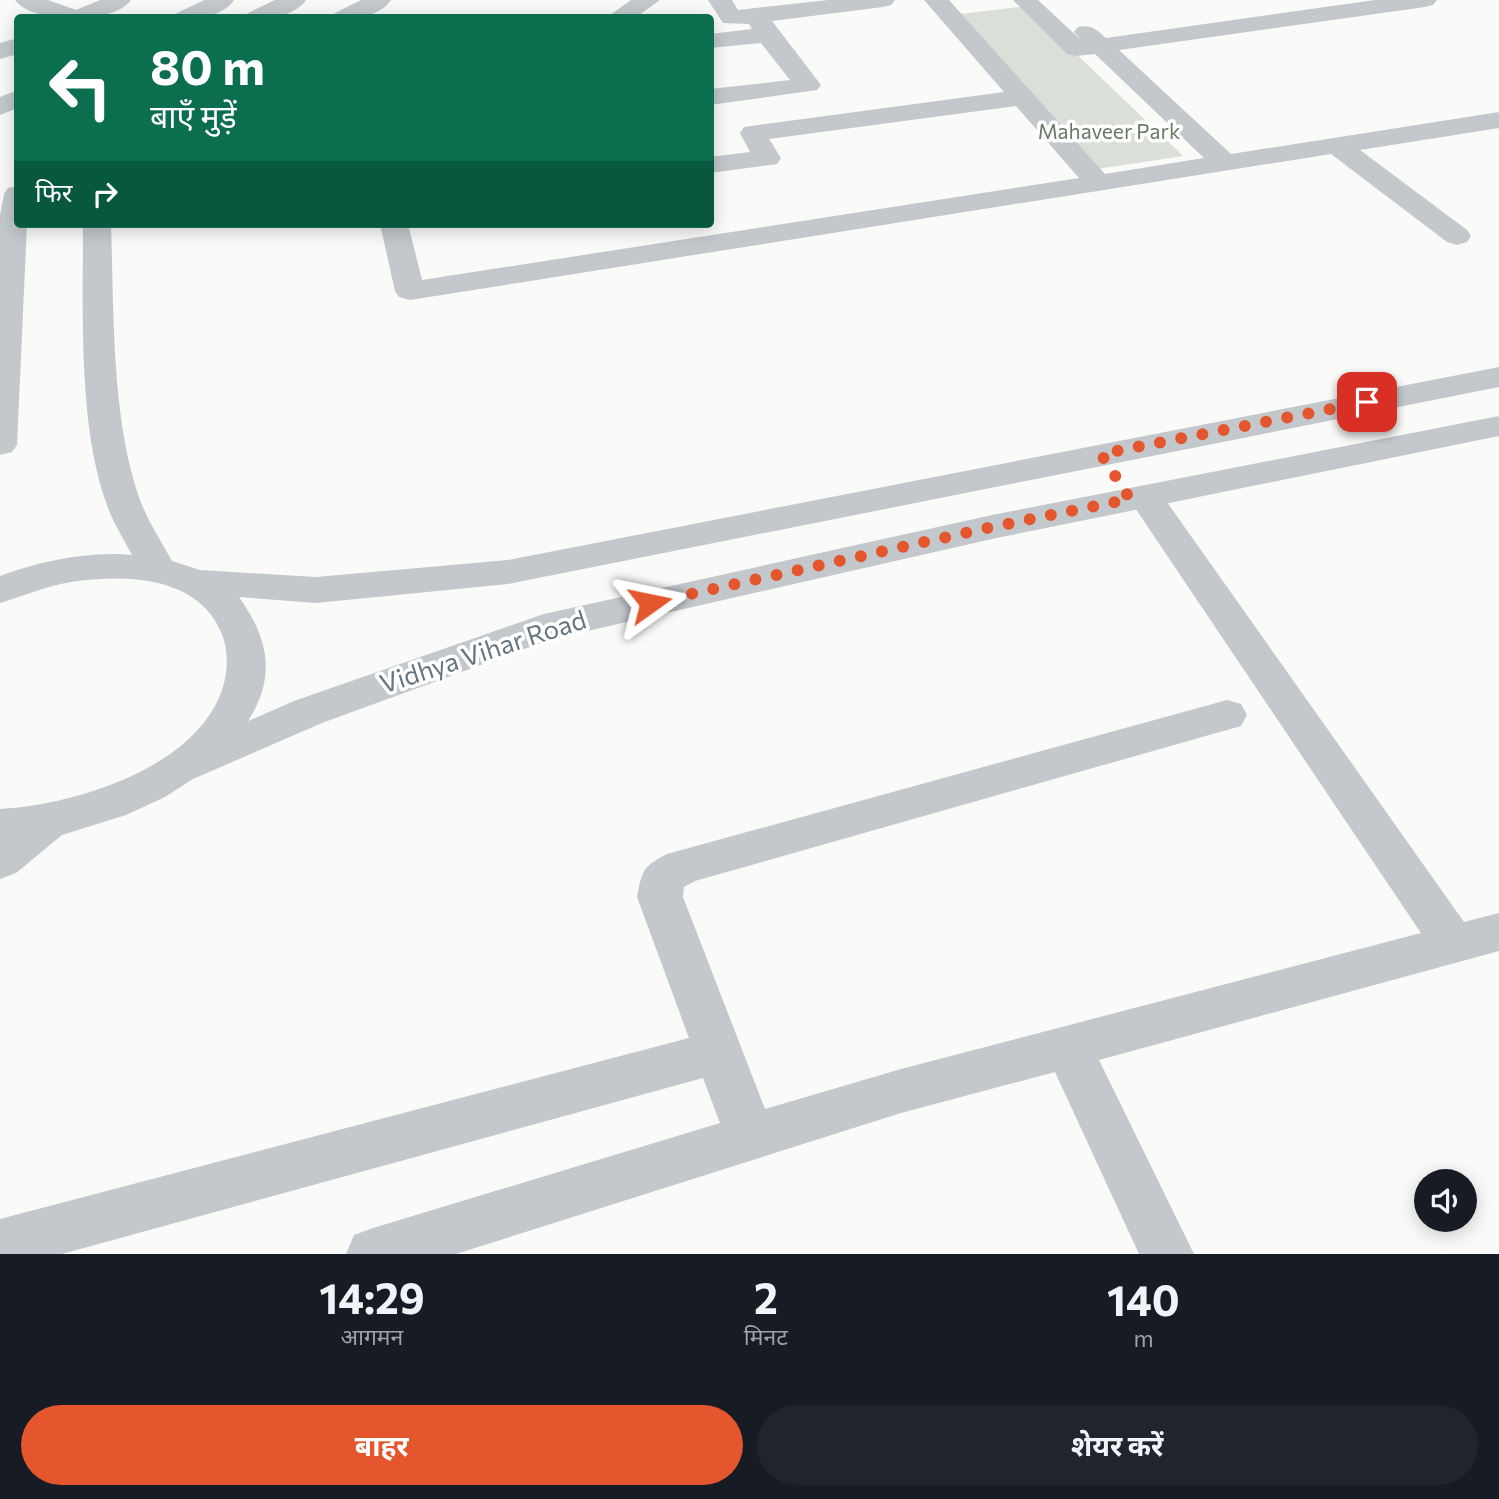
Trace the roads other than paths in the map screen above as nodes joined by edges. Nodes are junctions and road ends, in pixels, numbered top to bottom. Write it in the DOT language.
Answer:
graph roads {
  1 [pos="27,0"];
  2 [pos="119,0"];
  3 [pos="222,0"];
  4 [pos="294,0"];
  5 [pos="379,0"];
  6 [pos="648,0"];
  7 [pos="720,0"];
  8 [pos="883,0"];
  9 [pos="936,0"];
  10 [pos="1025,0"];
  11 [pos="1051,0"];
  12 [pos="1424,0"];
  13 [pos="65,14"];
  14 [pos="86,14"];
  15 [pos="193,14"];
  16 [pos="264,14"];
  17 [pos="351,14"];
  18 [pos="624,14"];
  19 [pos="762,25"];
  20 [pos="714,40"];
  21 [pos="1100,46"];
  22 [pos="714,97"];
  23 [pos="1022,97"];
  24 [pos="1499,120"];
  25 [pos="1336,145"];
  26 [pos="1225,163"];
  27 [pos="714,165"];
  28 [pos="1098,183"];
  29 [pos="14,216"];
  30 [pos="97,228"];
  31 [pos="395,228"];
  32 [pos="683,235"];
  33 [pos="1457,236"];
  34 [pos="1499,377"];
  35 [pos="1499,426"];
  36 [pos="0,445"];
  37 [pos="1101,454"];
  38 [pos="1138,498"];
  39 [pos="158,569"];
  40 [pos="197,582"];
  41 [pos="0,590"];
  42 [pos="1227,715"];
  43 [pos="178,768"];
  44 [pos="47,823"];
  45 [pos="0,825"];
  46 [pos="0,861"];
  47 [pos="1477,938"];
  48 [pos="1068,1047"];
  49 [pos="718,1052"];
  50 [pos="751,1138"];
  51 [pos="0,1245"];
  52 [pos="373,1254"];
  53 [pos="1167,1254"];
  1 -- 13 [label="street"];
  2 -- 14 [label="street"];
  3 -- 15 [label="street"];
  4 -- 16 [label="street"];
  5 -- 17 [label="street"];
  6 -- 18 [label="street"];
  7 -- 19 [label="street"];
  8 -- 19 [label="street"];
  9 -- 23 [label="street"];
  10 -- 21 [label="street"];
  11 -- 21 [label="street"];
  12 -- 21 [label="street"];
  19 -- 20 [label="street"];
  19 -- 22 [label="street"];
  21 -- 26 [label="street"];
  23 -- 27 [label="street"];
  23 -- 28 [label="street"];
  24 -- 25 [label="street"];
  25 -- 26 [label="street"];
  25 -- 33 [label="street"];
  26 -- 28 [label="street"];
  28 -- 32 [label="street"];
  29 -- 36 [label="street"];
  30 -- 39 [label="street"];
  31 -- 32 [label="street"];
  34 -- 37 [label="street"];
  35 -- 38 [label="street, Vidhya Vihar Road"];
  37 -- 38 [label="street"];
  37 -- 40 [label="street"];
  38 -- 43 [label="street, Vidhya Vihar Road"];
  38 -- 47 [label="street"];
  39 -- 40 [label="street"];
  39 -- 41 [label="street"];
  40 -- 43 [label="street"];
  42 -- 49 [label="street"];
  43 -- 44 [label="street"];
  44 -- 45 [label="street"];
  44 -- 46 [label="street"];
  47 -- 48 [label="street"];
  48 -- 50 [label="street"];
  48 -- 53 [label="street"];
  49 -- 50 [label="street"];
  49 -- 51 [label="street"];
  50 -- 52 [label="street"];
}
